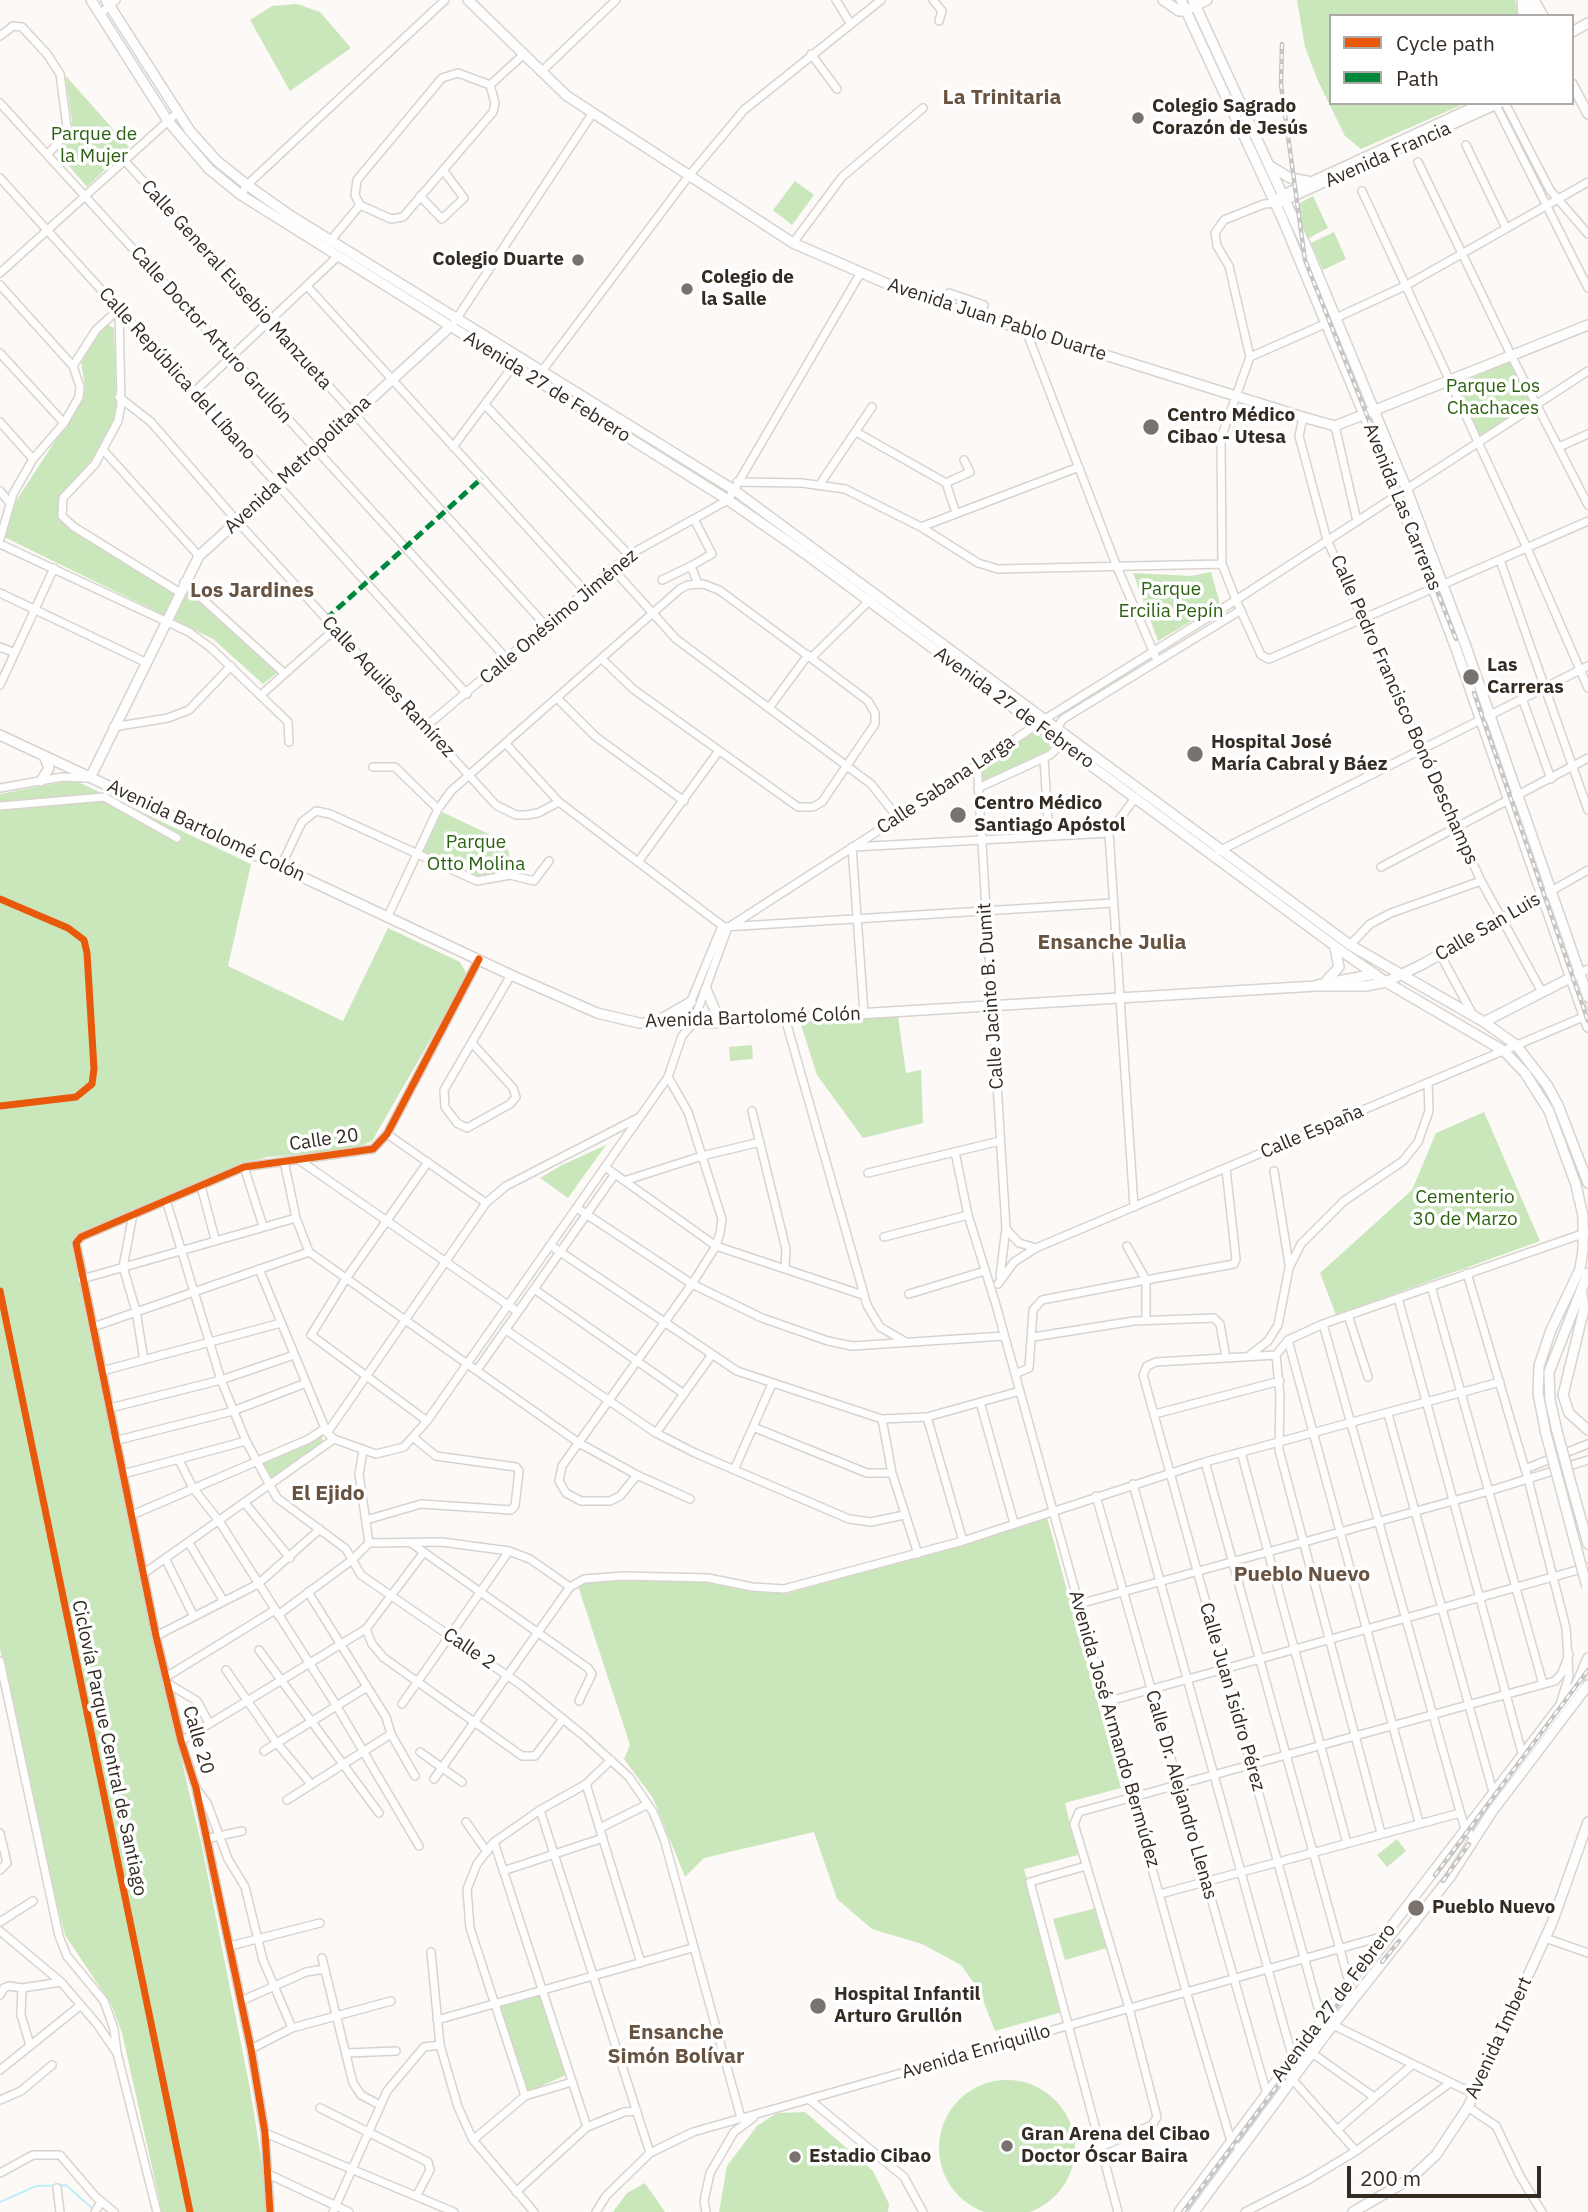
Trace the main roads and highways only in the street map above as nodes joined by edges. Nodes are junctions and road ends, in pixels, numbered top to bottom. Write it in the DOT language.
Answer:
graph roads {
  1 [pos="91,0"];
  2 [pos="468,0"];
  3 [pos="1163,0"];
  4 [pos="1181,0"];
  5 [pos="1207,0"];
  6 [pos="110,2"];
  7 [pos="1194,3"];
  8 [pos="1186,11"];
  9 [pos="1574,88"];
  10 [pos="1479,105"];
  11 [pos="1497,105"];
  12 [pos="1588,114"];
  13 [pos="1270,164"];
  14 [pos="1309,181"];
  15 [pos="1285,197"];
  16 [pos="1274,201"];
  17 [pos="1331,321"];
  18 [pos="451,326"];
  19 [pos="1588,326"];
  20 [pos="1375,410"];
  21 [pos="1365,414"];
  22 [pos="872,598"];
  23 [pos="1041,722"];
  24 [pos="0,735"];
  25 [pos="44,756"];
  26 [pos="91,776"];
  27 [pos="41,781"];
  28 [pos="1513,799"];
  29 [pos="1546,894"];
  30 [pos="1328,942"];
  31 [pos="1423,964"];
  32 [pos="1389,969"];
  33 [pos="1579,973"];
  34 [pos="1375,974"];
  35 [pos="1400,976"];
  36 [pos="1385,982"];
  37 [pos="1320,983"];
  38 [pos="1422,988"];
  39 [pos="706,989"];
  40 [pos="1588,998"];
  41 [pos="691,1002"];
  42 [pos="1586,1016"];
  43 [pos="720,1022"];
  44 [pos="1484,1022"];
  45 [pos="654,1023"];
  46 [pos="1588,1027"];
  47 [pos="1588,1182"];
  48 [pos="1576,1185"];
  49 [pos="1586,1233"];
  50 [pos="1588,1273"];
  51 [pos="1583,1290"];
  52 [pos="1588,1430"];
  53 [pos="1588,1543"];
  54 [pos="1588,1590"];
  55 [pos="1588,1658"];
  56 [pos="1587,1688"];
  57 [pos="1588,1822"];
  58 [pos="1179,2212"];
  59 [pos="1194,2212"];
  60 [pos="1353,2212"];
  1 -- 18 [label="main road, Avenida 27 de Febrero"];
  2 -- 21 [label="main road, Avenida Juan Pablo Duarte"];
  3 -- 8 [label="main road"];
  4 -- 8 [label="main road, Avenida Las Carreras"];
  5 -- 7 [label="main road"];
  6 -- 22 [label="main road, Avenida 27 de Febrero"];
  7 -- 8 [label="main road"];
  7 -- 13 [label="main road, Avenida Las Carreras"];
  8 -- 16 [label="main road, Avenida Las Carreras"];
  9 -- 12 [label="main road"];
  10 -- 14 [label="main road, Avenida Francia"];
  11 -- 15 [label="main road, Avenida Francia"];
  13 -- 14 [label="main road"];
  13 -- 15 [label="main road, Avenida Las Carreras"];
  14 -- 15 [label="main road, Avenida Francia"];
  15 -- 16 [label="main road, Avenida Francia"];
  15 -- 17 [label="main road, Avenida Las Carreras"];
  16 -- 17 [label="main road, Avenida Las Carreras"];
  17 -- 20 [label="main road, Avenida Las Carreras"];
  17 -- 21 [label="main road, Avenida Las Carreras"];
  18 -- 22 [label="main road, Avenida 27 de Febrero"];
  18 -- 26 [label="main road, Avenida Metropolitana"];
  19 -- 20 [label="main road"];
  20 -- 21 [label="main road"];
  20 -- 28 [label="main road, Avenida Las Carreras"];
  21 -- 28 [label="main road, Avenida Las Carreras"];
  22 -- 23 [label="main road, Avenida 27 de Febrero"];
  23 -- 30 [label="main road, Avenida 27 de Febrero"];
  23 -- 32 [label="main road, Avenida 27 de Febrero"];
  24 -- 25 [label="main road, Avenida Bartolomé Colón"];
  25 -- 26 [label="main road, Avenida Bartolomé Colón"];
  25 -- 27 [label="main road"];
  26 -- 45 [label="main road, Avenida Bartolomé Colón"];
  28 -- 29 [label="main road, Avenida Las Carreras"];
  29 -- 31 [label="main road, Calle San Luis"];
  29 -- 33 [label="main road, Avenida Las Carreras"];
  30 -- 34 [label="main road, Avenida 27 de Febrero"];
  30 -- 37 [label="main road"];
  31 -- 35 [label="main road, Calle San Luis"];
  31 -- 38 [label="main road"];
  32 -- 34 [label="main road, Avenida Bartolomé Colón"];
  32 -- 35 [label="main road, Avenida 27 de Febrero"];
  33 -- 40 [label="main road, Avenida Las Carreras"];
  33 -- 42 [label="main road, Avenida Las Carreras"];
  33 -- 44 [label="main road"];
  34 -- 36 [label="main road, Avenida 27 de Febrero"];
  34 -- 37 [label="main road, Avenida Bartolomé Colón"];
  35 -- 36 [label="main road, Calle San Luis"];
  35 -- 38 [label="main road, Avenida 27 de Febrero"];
  36 -- 37 [label="main road, Avenida Bartolomé Colón"];
  36 -- 48 [label="main road, Avenida 27 de Febrero"];
  37 -- 43 [label="main road, Avenida Bartolomé Colón"];
  38 -- 44 [label="main road, Avenida 27 de Febrero"];
  39 -- 43 [label="main road"];
  41 -- 45 [label="main road"];
  42 -- 46 [label="main road, Avenida Las Carreras"];
  43 -- 45 [label="main road, Avenida Bartolomé Colón"];
  44 -- 47 [label="main road, Avenida 27 de Febrero"];
  47 -- 48 [label="main road"];
  48 -- 49 [label="main road, Avenida 27 de Febrero"];
  49 -- 51 [label="main road, Avenida 27 de Febrero"];
  50 -- 51 [label="main road, Avenida 27 de Febrero"];
  51 -- 52 [label="main road"];
  51 -- 53 [label="main road, Avenida 27 de Febrero, bridge"];
  51 -- 54 [label="main road, Avenida 27 de Febrero, bridge"];
  55 -- 58 [label="main road, Avenida 27 de Febrero"];
  56 -- 59 [label="main road, Avenida 27 de Febrero"];
  57 -- 60 [label="main road, Avenida Imbert"];
}
